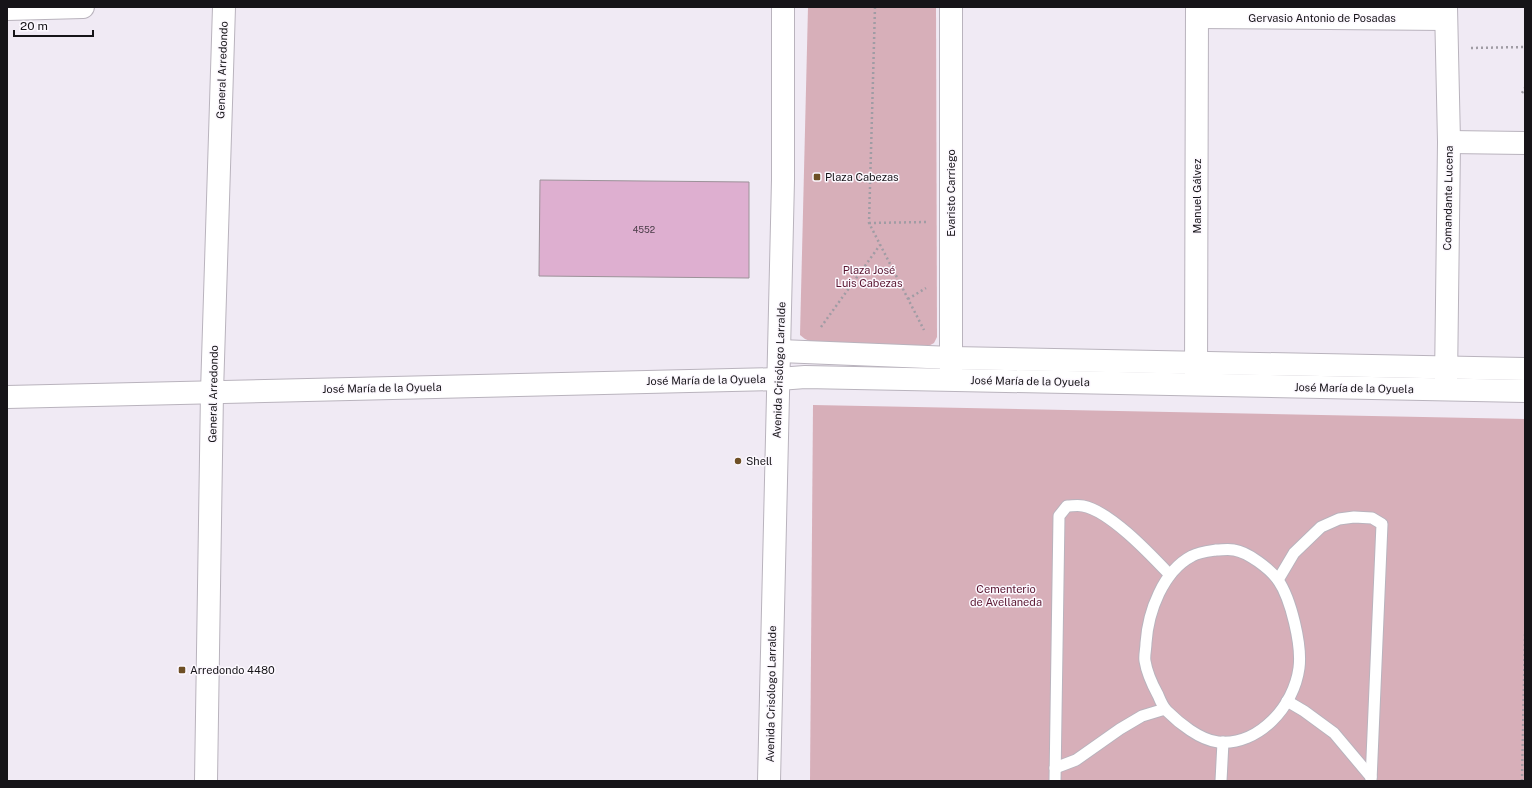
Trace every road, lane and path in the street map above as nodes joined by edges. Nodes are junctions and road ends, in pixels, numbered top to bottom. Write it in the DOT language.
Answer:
graph roads {
  1 [pos="83,7"];
  2 [pos="224,7"];
  3 [pos="783,7"];
  4 [pos="875,7"];
  5 [pos="951,7"];
  6 [pos="7,9"];
  7 [pos="1197,12"];
  8 [pos="1446,13"];
  9 [pos="1525,47"];
  10 [pos="1447,49"];
  11 [pos="1525,88"];
  12 [pos="1522,93"];
  13 [pos="1449,142"];
  14 [pos="1525,143"];
  15 [pos="952,222"];
  16 [pos="869,223"];
  17 [pos="880,245"];
  18 [pos="821,327"];
  19 [pos="924,330"];
  20 [pos="780,351"];
  21 [pos="952,358"];
  22 [pos="1196,362"];
  23 [pos="1446,367"];
  24 [pos="1525,369"];
  25 [pos="779,379"];
  26 [pos="950,380"];
  27 [pos="1196,385"];
  28 [pos="1445,390"];
  29 [pos="212,392"];
  30 [pos="1525,392"];
  31 [pos="7,397"];
  32 [pos="1170,576"];
  33 [pos="1278,580"];
  34 [pos="1525,633"];
  35 [pos="1287,701"];
  36 [pos="1165,709"];
  37 [pos="1223,742"];
  38 [pos="1055,768"];
  39 [pos="1371,779"];
  40 [pos="206,781"];
  41 [pos="769,781"];
  42 [pos="1055,781"];
  43 [pos="1221,781"];
  44 [pos="1522,781"];
  1 -- 6 [label="street"];
  2 -- 29 [label="street, General Arredondo"];
  3 -- 20 [label="street, Avenida Crisólogo Larralde"];
  4 -- 16 [label="path"];
  5 -- 15 [label="street, Evaristo Carriego"];
  7 -- 8 [label="street, Gervasio Antonio de Posadas"];
  7 -- 22 [label="street, Manuel Gálvez"];
  8 -- 10 [label="street, Comandante Lucena"];
  9 -- 10 [label="path"];
  10 -- 13 [label="street, Comandante Lucena"];
  11 -- 12 [label="path"];
  13 -- 14 [label="street"];
  13 -- 23 [label="street, Comandante Lucena"];
  15 -- 16 [label="path"];
  15 -- 21 [label="street, Evaristo Carriego"];
  16 -- 17 [label="path"];
  17 -- 18 [label="path"];
  17 -- 19 [label="path"];
  20 -- 21 [label="street, José María de la Oyuela"];
  20 -- 25 [label="street, Avenida Crisólogo Larralde"];
  21 -- 22 [label="street, José María de la Oyuela"];
  21 -- 26 [label="street, Evaristo Carriego"];
  22 -- 23 [label="street, José María de la Oyuela"];
  22 -- 27 [label="street, Manuel Gálvez"];
  23 -- 24 [label="street, José María de la Oyuela"];
  23 -- 28 [label="street, Comandante Lucena"];
  25 -- 26 [label="street, José María de la Oyuela"];
  25 -- 29 [label="street, José María de la Oyuela"];
  25 -- 41 [label="street, Avenida Crisólogo Larralde"];
  26 -- 27 [label="street, José María de la Oyuela"];
  27 -- 28 [label="street, José María de la Oyuela"];
  28 -- 30 [label="street, José María de la Oyuela"];
  29 -- 31 [label="street, José María de la Oyuela"];
  29 -- 40 [label="street, General Arredondo"];
  32 -- 33 [label="lane"];
  32 -- 36 [label="lane"];
  32 -- 38 [label="lane"];
  33 -- 35 [label="lane"];
  33 -- 39 [label="lane"];
  34 -- 44 [label="path"];
  35 -- 37 [label="lane"];
  35 -- 39 [label="lane"];
  36 -- 37 [label="lane"];
  36 -- 38 [label="lane"];
  37 -- 43 [label="lane"];
  38 -- 42 [label="lane"];
}
